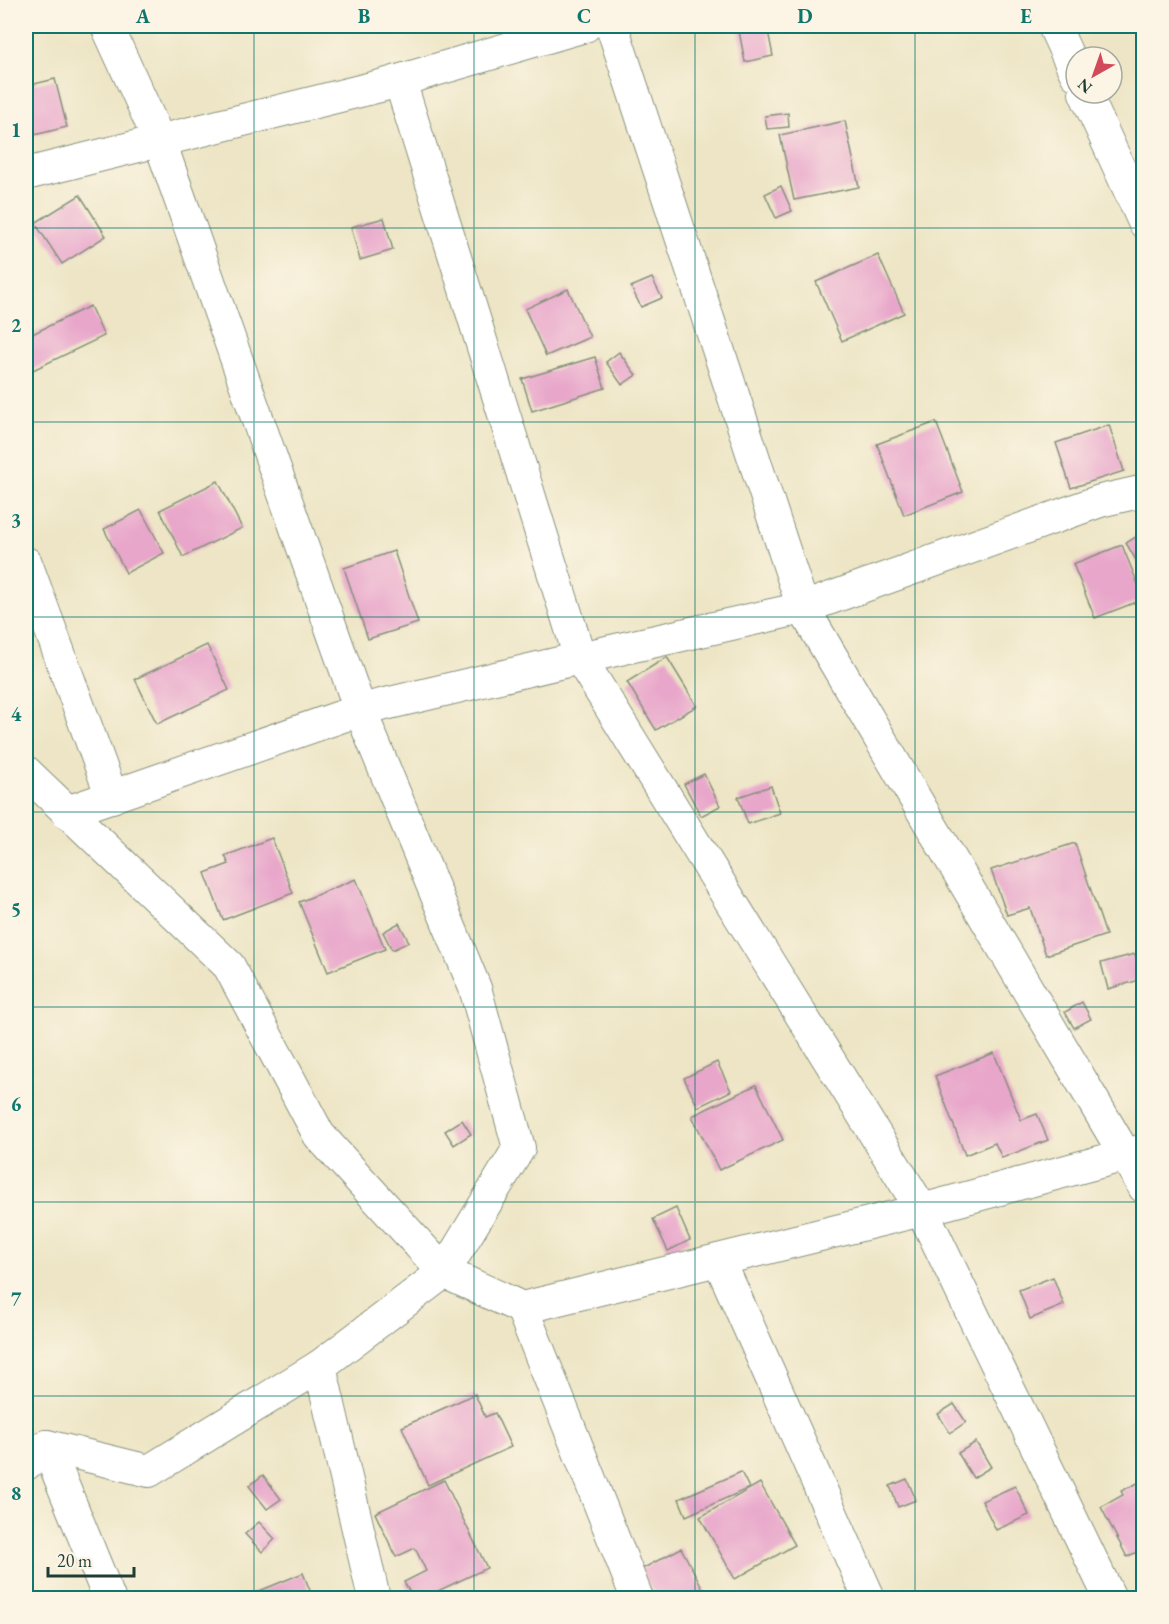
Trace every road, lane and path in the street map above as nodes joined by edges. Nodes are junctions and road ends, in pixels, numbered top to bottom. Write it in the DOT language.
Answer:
graph roads {
  1 [pos="107,26"];
  2 [pos="585,26"];
  3 [pos="612,26"];
  4 [pos="1054,26"];
  5 [pos="1064,48"];
  6 [pos="400,81"];
  7 [pos="1090,105"];
  8 [pos="160,142"];
  9 [pos="26,174"];
  10 [pos="1143,222"];
  11 [pos="1143,491"];
  12 [pos="26,563"];
  13 [pos="803,608"];
  14 [pos="580,658"];
  15 [pos="360,710"];
  16 [pos="26,772"];
  17 [pos="112,797"];
  18 [pos="67,812"];
  19 [pos="1135,1153"];
  20 [pos="1143,1187"];
  21 [pos="922,1210"];
  22 [pos="719,1260"];
  23 [pos="444,1272"];
  24 [pos="522,1308"];
  25 [pos="320,1366"];
  26 [pos="36,1455"];
  27 [pos="109,1599"];
  28 [pos="374,1599"];
  29 [pos="637,1599"];
  30 [pos="869,1599"];
  31 [pos="1110,1599"];
  1 -- 8 [label="street"];
  2 -- 6 [label="street"];
  3 -- 13 [label="street"];
  4 -- 5 [label="street"];
  6 -- 8 [label="street"];
  6 -- 14 [label="street"];
  7 -- 10 [label="street"];
  8 -- 9 [label="street"];
  8 -- 15 [label="street"];
  11 -- 13 [label="street"];
  12 -- 17 [label="street"];
  13 -- 14 [label="street"];
  13 -- 19 [label="street"];
  14 -- 15 [label="street"];
  14 -- 21 [label="street"];
  15 -- 17 [label="street"];
  15 -- 23 [label="street"];
  16 -- 18 [label="street"];
  17 -- 18 [label="street"];
  18 -- 23 [label="street"];
  19 -- 20 [label="street"];
  19 -- 21 [label="street"];
  21 -- 22 [label="street"];
  21 -- 31 [label="street"];
  22 -- 24 [label="street"];
  22 -- 30 [label="street"];
  23 -- 24 [label="street"];
  23 -- 25 [label="street"];
  24 -- 29 [label="street"];
  25 -- 26 [label="street"];
  25 -- 28 [label="street"];
  26 -- 27 [label="street"];
}
